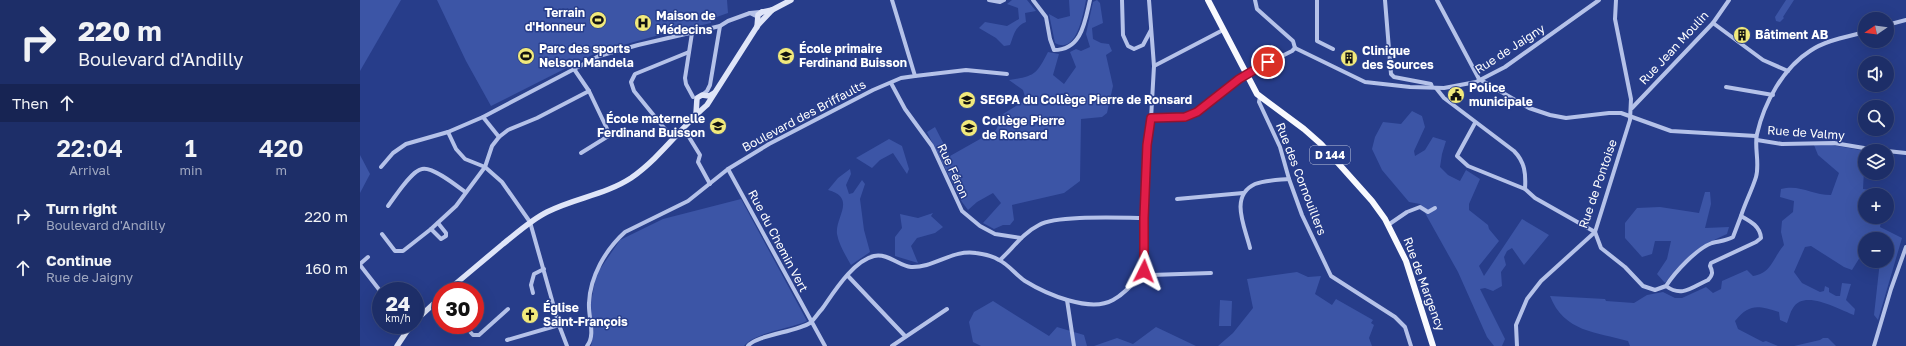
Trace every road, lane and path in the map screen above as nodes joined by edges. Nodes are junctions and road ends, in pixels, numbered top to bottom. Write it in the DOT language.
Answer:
graph roads {
  1 [pos="791,0"];
  2 [pos="892,0"];
  3 [pos="989,0"];
  4 [pos="1004,0"];
  5 [pos="1033,0"];
  6 [pos="1090,0"];
  7 [pos="1122,0"];
  8 [pos="1149,0"];
  9 [pos="1208,0"];
  10 [pos="1255,0"];
  11 [pos="1317,0"];
  12 [pos="1385,0"];
  13 [pos="1437,0"];
  14 [pos="1599,0"];
  15 [pos="1616,0"];
  16 [pos="1729,0"];
  17 [pos="761,16"];
  18 [pos="1906,20"];
  19 [pos="1713,23"];
  20 [pos="1894,24"];
  21 [pos="720,26"];
  22 [pos="1152,28"];
  23 [pos="1223,30"];
  24 [pos="692,33"];
  25 [pos="1858,34"];
  26 [pos="1295,48"];
  27 [pos="1332,49"];
  28 [pos="689,52"];
  29 [pos="1154,66"];
  30 [pos="574,69"];
  31 [pos="1788,71"];
  32 [pos="1007,74"];
  33 [pos="1246,74"];
  34 [pos="916,75"];
  35 [pos="1480,80"];
  36 [pos="891,83"];
  37 [pos="1726,87"];
  38 [pos="1434,88"];
  39 [pos="589,92"];
  40 [pos="1630,95"];
  41 [pos="1773,95"];
  42 [pos="1260,97"];
  43 [pos="700,99"];
  44 [pos="1639,100"];
  45 [pos="1632,108"];
  46 [pos="696,115"];
  47 [pos="483,117"];
  48 [pos="1630,117"];
  49 [pos="1151,118"];
  50 [pos="1475,123"];
  51 [pos="684,129"];
  52 [pos="448,132"];
  53 [pos="499,137"];
  54 [pos="1756,138"];
  55 [pos="673,139"];
  56 [pos="1858,147"];
  57 [pos="1894,152"];
  58 [pos="581,153"];
  59 [pos="1906,153"];
  60 [pos="381,167"];
  61 [pos="485,167"];
  62 [pos="728,169"];
  63 [pos="1289,179"];
  64 [pos="710,184"];
  65 [pos="1525,189"];
  66 [pos="465,192"];
  67 [pos="1243,193"];
  68 [pos="1177,199"];
  69 [pos="388,206"];
  70 [pos="1435,208"];
  71 [pos="1741,216"];
  72 [pos="1144,218"];
  73 [pos="530,222"];
  74 [pos="438,223"];
  75 [pos="1388,225"];
  76 [pos="431,229"];
  77 [pos="1595,232"];
  78 [pos="382,234"];
  79 [pos="1021,238"];
  80 [pos="1906,247"];
  81 [pos="1250,248"];
  82 [pos="368,256"];
  83 [pos="1000,260"];
  84 [pos="360,264"];
  85 [pos="544,269"];
  86 [pos="1144,271"];
  87 [pos="1211,273"];
  88 [pos="848,276"];
  89 [pos="374,282"];
  90 [pos="459,282"];
  91 [pos="1666,286"];
  92 [pos="533,293"];
  93 [pos="1067,300"];
  94 [pos="432,305"];
  95 [pos="508,309"];
  96 [pos="947,309"];
  97 [pos="424,312"];
  98 [pos="811,322"];
  99 [pos="559,325"];
  100 [pos="484,331"];
  101 [pos="405,334"];
  102 [pos="905,336"];
  103 [pos="508,340"];
  104 [pos="761,340"];
  105 [pos="397,346"];
  106 [pos="567,346"];
  107 [pos="587,346"];
  108 [pos="748,346"];
  109 [pos="763,346"];
  110 [pos="825,346"];
  111 [pos="892,346"];
  112 [pos="1074,346"];
  113 [pos="1412,346"];
  114 [pos="1433,346"];
  115 [pos="1517,346"];
  116 [pos="1874,346"];
  1 -- 17 [label="main road"];
  2 -- 34 [label="street"];
  3 -- 4 [label="street"];
  5 -- 6 [label="street"];
  7 -- 22 [label="street"];
  8 -- 22 [label="street"];
  9 -- 23 [label="main road, D 144"];
  10 -- 26 [label="street"];
  11 -- 27 [label="street"];
  12 -- 38 [label="street"];
  13 -- 35 [label="street"];
  14 -- 35 [label="street, Rue de Jaigny"];
  15 -- 40 [label="street, Rue de Pontoise"];
  16 -- 19 [label="street, Rue Jean Moulin"];
  17 -- 21 [label="street"];
  17 -- 43 [label="main road"];
  18 -- 20 [label="street"];
  19 -- 31 [label="street"];
  19 -- 44 [label="street, Rue Jean Moulin"];
  21 -- 24 [label="street"];
  21 -- 43 [label="street"];
  22 -- 29 [label="street"];
  23 -- 29 [label="street"];
  23 -- 33 [label="main road, D 144"];
  24 -- 28 [label="street"];
  24 -- 30 [label="street"];
  25 -- 31 [label="street"];
  26 -- 33 [label="street"];
  26 -- 38 [label="street, Rue de Jaigny"];
  28 -- 43 [label="street"];
  28 -- 55 [label="street"];
  29 -- 49 [label="street"];
  30 -- 39 [label="street"];
  30 -- 47 [label="street"];
  31 -- 41 [label="street"];
  32 -- 34 [label="street, Boulevard des Briffaults"];
  33 -- 42 [label="main road, Rue de Margency / D 144"];
  33 -- 49 [label="street"];
  34 -- 36 [label="street, Boulevard des Briffaults"];
  35 -- 38 [label="street, Rue de Jaigny"];
  35 -- 48 [label="street, Rue de Valmy"];
  36 -- 62 [label="street, Boulevard des Briffaults"];
  36 -- 79 [label="street, Rue Féron"];
  37 -- 41 [label="street"];
  38 -- 50 [label="street"];
  39 -- 53 [label="street"];
  39 -- 58 [label="street"];
  40 -- 44 [label="street"];
  40 -- 45 [label="street, Rue de Pontoise"];
  41 -- 54 [label="street"];
  42 -- 63 [label="street, Rue des Cornouillers"];
  42 -- 75 [label="main road, Rue de Margency / D 144"];
  43 -- 46 [label="main road"];
  43 -- 46 [label="main road"];
  44 -- 45 [label="street, Rue Jean Moulin"];
  45 -- 48 [label="street, Rue de Pontoise"];
  46 -- 51 [label="main road"];
  47 -- 52 [label="street"];
  47 -- 53 [label="street"];
  48 -- 54 [label="street, Rue de Valmy"];
  48 -- 77 [label="street, Rue de Pontoise"];
  49 -- 72 [label="street"];
  50 -- 65 [label="street"];
  50 -- 65 [label="street"];
  51 -- 55 [label="main road"];
  51 -- 64 [label="street"];
  52 -- 60 [label="street"];
  52 -- 61 [label="street"];
  53 -- 61 [label="street"];
  54 -- 56 [label="street, Rue de Valmy"];
  54 -- 71 [label="street"];
  55 -- 73 [label="main road"];
  57 -- 59 [label="street"];
  61 -- 66 [label="street"];
  61 -- 73 [label="street"];
  62 -- 64 [label="street, Boulevard des Briffaults"];
  62 -- 98 [label="street, Rue du Chemin Vert"];
  63 -- 67 [label="street"];
  63 -- 113 [label="street, Rue des Cornouillers"];
  64 -- 107 [label="street, Boulevard des Briffaults"];
  65 -- 77 [label="street"];
  66 -- 69 [label="street"];
  66 -- 74 [label="street"];
  67 -- 68 [label="street"];
  67 -- 81 [label="street"];
  70 -- 75 [label="street"];
  71 -- 91 [label="street"];
  71 -- 91 [label="street"];
  72 -- 79 [label="street"];
  72 -- 86 [label="street"];
  73 -- 85 [label="street"];
  73 -- 90 [label="main road"];
  74 -- 76 [label="street"];
  74 -- 76 [label="street"];
  75 -- 114 [label="main road, Rue de Margency / D 144"];
  76 -- 78 [label="street"];
  77 -- 91 [label="street"];
  77 -- 115 [label="street, Rue de Pontoise"];
  79 -- 83 [label="street"];
  80 -- 116 [label="street"];
  82 -- 84 [label="street"];
  83 -- 88 [label="street"];
  83 -- 93 [label="street"];
  84 -- 89 [label="street"];
  85 -- 92 [label="street"];
  85 -- 99 [label="street"];
  86 -- 87 [label="street"];
  86 -- 93 [label="street"];
  88 -- 98 [label="street"];
  88 -- 102 [label="street"];
  93 -- 112 [label="street"];
  94 -- 97 [label="main road"];
  95 -- 100 [label="street"];
  96 -- 102 [label="street"];
  98 -- 104 [label="street"];
  98 -- 110 [label="street, Rue du Chemin Vert"];
  99 -- 103 [label="street"];
  99 -- 106 [label="street"];
  101 -- 105 [label="main road"];
  102 -- 111 [label="street"];
  104 -- 108 [label="street"];
  104 -- 109 [label="street"];
}
